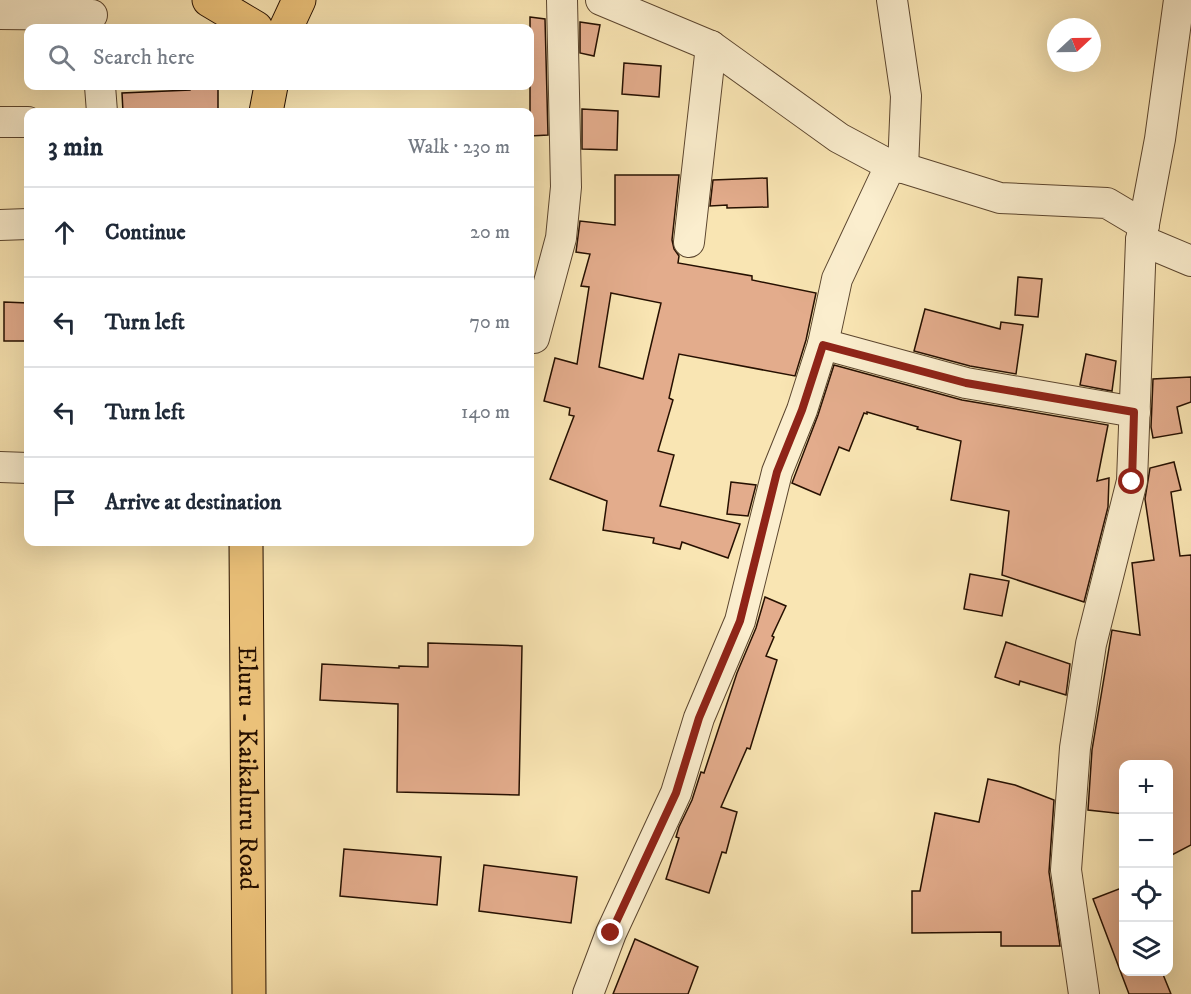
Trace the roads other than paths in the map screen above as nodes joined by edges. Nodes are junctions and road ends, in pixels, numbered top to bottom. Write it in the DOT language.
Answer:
graph roads {
  1 [pos="209,0"];
  2 [pos="299,0"];
  3 [pos="562,0"];
  4 [pos="596,0"];
  5 [pos="601,0"];
  6 [pos="892,0"];
  7 [pos="1179,0"];
  8 [pos="0,14"];
  9 [pos="93,15"];
  10 [pos="249,24"];
  11 [pos="288,24"];
  12 [pos="711,46"];
  13 [pos="100,90"];
  14 [pos="270,90"];
  15 [pos="1178,99"];
  16 [pos="102,108"];
  17 [pos="267,108"];
  18 [pos="0,122"];
  19 [pos="24,122"];
  20 [pos="897,166"];
  21 [pos="24,224"];
  22 [pos="0,225"];
  23 [pos="1142,233"];
  24 [pos="689,242"];
  25 [pos="1191,261"];
  26 [pos="534,338"];
  27 [pos="823,345"];
  28 [pos="1134,412"];
  29 [pos="0,467"];
  30 [pos="24,468"];
  31 [pos="246,546"];
  32 [pos="249,994"];
  33 [pos="588,994"];
  34 [pos="1084,994"];
  1 -- 10 [label="main road"];
  2 -- 11 [label="main road"];
  3 -- 26 [label="street"];
  4 -- 5 [label="street"];
  5 -- 12 [label="street"];
  6 -- 20 [label="street"];
  7 -- 15 [label="street"];
  8 -- 9 [label="street"];
  12 -- 20 [label="street"];
  12 -- 24 [label="street"];
  13 -- 16 [label="street"];
  14 -- 17 [label="main road"];
  15 -- 23 [label="street"];
  18 -- 19 [label="street"];
  20 -- 23 [label="street"];
  20 -- 27 [label="street"];
  21 -- 22 [label="street"];
  23 -- 25 [label="street"];
  23 -- 28 [label="street"];
  27 -- 28 [label="street"];
  27 -- 33 [label="street"];
  28 -- 34 [label="street"];
  29 -- 30 [label="street"];
  31 -- 32 [label="main road, Eluru - Kaikaluru Road"];
}
